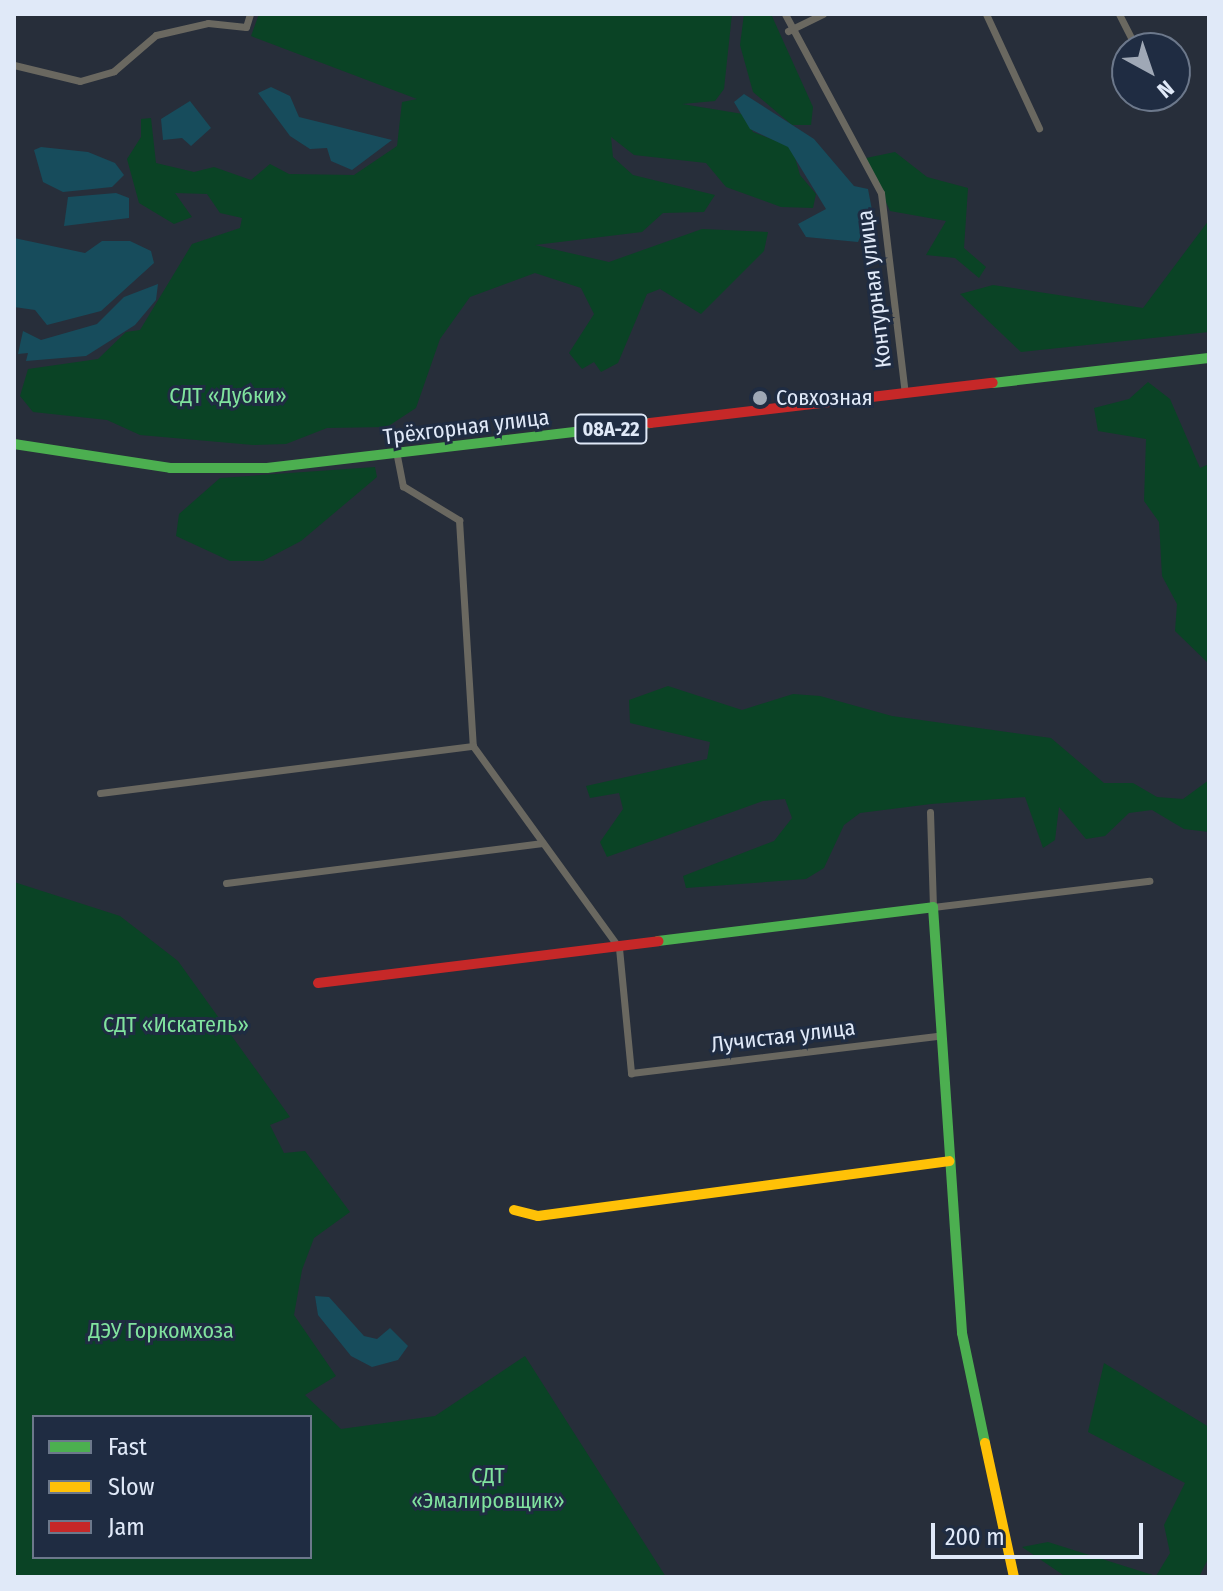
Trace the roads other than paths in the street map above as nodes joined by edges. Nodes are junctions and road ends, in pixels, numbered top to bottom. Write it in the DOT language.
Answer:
graph roads {
  1 [pos="250,14"];
  2 [pos="785,14"];
  3 [pos="823,14"];
  4 [pos="986,14"];
  5 [pos="1119,14"];
  6 [pos="788,31"];
  7 [pos="1128,32"];
  8 [pos="14,65"];
  9 [pos="1039,128"];
  10 [pos="1209,358"];
  11 [pos="905,393"];
  12 [pos="14,444"];
  13 [pos="397,456"];
  14 [pos="473,746"];
  15 [pos="100,793"];
  16 [pos="930,812"];
  17 [pos="542,843"];
  18 [pos="1149,881"];
  19 [pos="226,883"];
  20 [pos="933,907"];
  21 [pos="619,948"];
  22 [pos="318,983"];
  23 [pos="939,1036"];
  24 [pos="949,1161"];
  25 [pos="514,1210"];
  26 [pos="1014,1577"];
  1 -- 8 [label="street"];
  2 -- 6 [label="street, Контурная улица"];
  3 -- 6 [label="street"];
  4 -- 9 [label="street"];
  5 -- 7 [label="street"];
  6 -- 11 [label="street, Контурная улица"];
  10 -- 11 [label="main road, Трёхгорная улица / 08А-22"];
  11 -- 13 [label="main road, Трёхгорная улица / 08А-22"];
  12 -- 13 [label="main road, Трёхгорная улица / 08А-22"];
  13 -- 14 [label="street"];
  14 -- 15 [label="street"];
  14 -- 17 [label="street"];
  16 -- 20 [label="street"];
  17 -- 19 [label="street"];
  17 -- 21 [label="street"];
  18 -- 20 [label="street"];
  20 -- 21 [label="main road"];
  20 -- 23 [label="main road"];
  21 -- 22 [label="main road"];
  21 -- 23 [label="street, Лучистая улица"];
  23 -- 24 [label="main road"];
  24 -- 25 [label="main road"];
  24 -- 26 [label="main road"];
}
